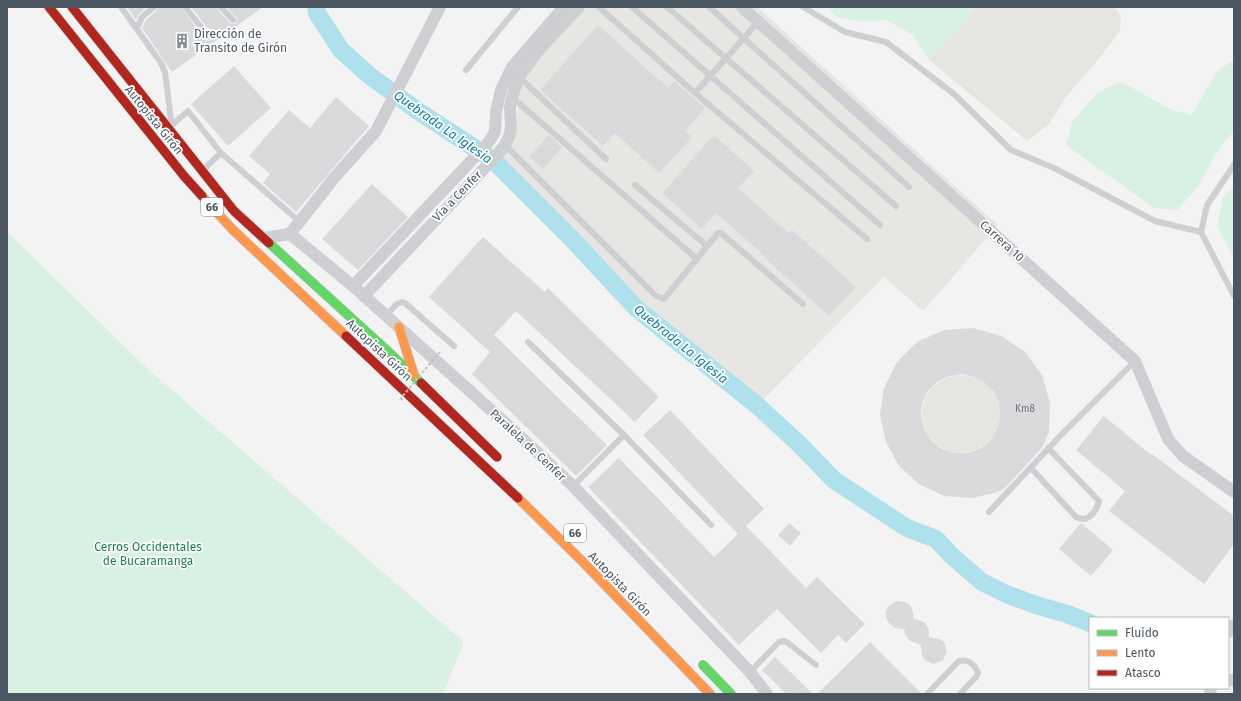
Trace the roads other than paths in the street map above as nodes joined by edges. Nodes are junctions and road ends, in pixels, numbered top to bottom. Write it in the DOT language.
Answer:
graph roads {
  1 [pos="49,7"];
  2 [pos="72,7"];
  3 [pos="121,7"];
  4 [pos="154,7"];
  5 [pos="185,7"];
  6 [pos="221,7"];
  7 [pos="440,7"];
  8 [pos="518,7"];
  9 [pos="564,7"];
  10 [pos="579,7"];
  11 [pos="599,7"];
  12 [pos="632,7"];
  13 [pos="667,7"];
  14 [pos="709,7"];
  15 [pos="742,7"];
  16 [pos="803,7"];
  17 [pos="233,20"];
  18 [pos="758,22"];
  19 [pos="137,28"];
  20 [pos="209,37"];
  21 [pos="744,38"];
  22 [pos="726,59"];
  23 [pos="466,70"];
  24 [pos="710,77"];
  25 [pos="519,78"];
  26 [pos="696,93"];
  27 [pos="512,97"];
  28 [pos="172,128"];
  29 [pos="501,149"];
  30 [pos="222,153"];
  31 [pos="606,158"];
  32 [pos="1234,165"];
  33 [pos="202,170"];
  34 [pos="635,185"];
  35 [pos="909,187"];
  36 [pos="896,206"];
  37 [pos="300,222"];
  38 [pos="880,225"];
  39 [pos="1201,232"];
  40 [pos="290,234"];
  41 [pos="263,238"];
  42 [pos="867,239"];
  43 [pos="707,246"];
  44 [pos="697,259"];
  45 [pos="353,286"];
  46 [pos="364,296"];
  47 [pos="1234,296"];
  48 [pos="803,304"];
  49 [pos="386,315"];
  50 [pos="399,327"];
  51 [pos="528,342"];
  52 [pos="454,346"];
  53 [pos="1135,361"];
  54 [pos="415,376"];
  55 [pos="624,435"];
  56 [pos="1048,448"];
  57 [pos="504,464"];
  58 [pos="1031,468"];
  59 [pos="573,486"];
  60 [pos="1234,492"];
  61 [pos="989,512"];
  62 [pos="711,525"];
  63 [pos="698,660"];
  64 [pos="816,665"];
  65 [pos="750,672"];
  66 [pos="710,694"];
  67 [pos="731,694"];
  68 [pos="767,694"];
  69 [pos="927,694"];
  70 [pos="960,694"];
  1 -- 66 [label="highway, Autopista Girón / 66"];
  2 -- 28 [label="highway, Autopista Girón / 66"];
  3 -- 19 [label="lane"];
  4 -- 19 [label="lane"];
  5 -- 20 [label="lane"];
  6 -- 17 [label="lane"];
  7 -- 37 [label="street"];
  8 -- 23 [label="lane"];
  9 -- 45 [label="street, Vía a Cenfer"];
  10 -- 25 [label="street, Vía a Cenfer"];
  11 -- 26 [label="lane"];
  12 -- 24 [label="lane"];
  13 -- 22 [label="lane"];
  14 -- 21 [label="lane"];
  15 -- 18 [label="street, Carrera 10"];
  16 -- 39 [label="lane"];
  18 -- 21 [label="lane"];
  18 -- 53 [label="street, Carrera 10"];
  19 -- 28 [label="lane"];
  21 -- 22 [label="lane"];
  21 -- 35 [label="lane"];
  22 -- 24 [label="lane"];
  22 -- 36 [label="lane"];
  24 -- 26 [label="lane"];
  24 -- 38 [label="lane"];
  25 -- 27 [label="street, Vía a Cenfer"];
  25 -- 31 [label="lane"];
  26 -- 42 [label="lane"];
  27 -- 29 [label="street, Vía a Cenfer"];
  27 -- 44 [label="lane"];
  28 -- 30 [label="lane"];
  28 -- 33 [label="highway, Autopista Girón / 66"];
  29 -- 44 [label="lane"];
  29 -- 46 [label="street, Vía a Cenfer"];
  30 -- 33 [label="lane"];
  30 -- 37 [label="lane"];
  32 -- 39 [label="lane"];
  33 -- 41 [label="highway, Autopista Girón / 66"];
  34 -- 43 [label="lane"];
  37 -- 40 [label="street"];
  39 -- 47 [label="lane"];
  40 -- 41 [label="street"];
  40 -- 45 [label="street, Paralela de Cenfer"];
  41 -- 54 [label="highway, Autopista Girón / 66"];
  43 -- 44 [label="lane"];
  43 -- 48 [label="lane"];
  45 -- 46 [label="street, Paralela de Cenfer"];
  46 -- 49 [label="street, Paralela de Cenfer"];
  49 -- 50 [label="street, Paralela de Cenfer"];
  49 -- 52 [label="lane"];
  50 -- 54 [label="highway"];
  50 -- 59 [label="street, Paralela de Cenfer"];
  51 -- 55 [label="lane"];
  53 -- 56 [label="lane"];
  53 -- 60 [label="street, Carrera 10"];
  54 -- 57 [label="highway, Autopista Girón / 66"];
  55 -- 59 [label="lane"];
  55 -- 62 [label="lane"];
  56 -- 58 [label="lane"];
  56 -- 58 [label="lane"];
  58 -- 61 [label="lane"];
  59 -- 65 [label="street, Paralela de Cenfer"];
  63 -- 67 [label="highway"];
  64 -- 65 [label="lane"];
  65 -- 68 [label="street, Paralela de Cenfer"];
  69 -- 70 [label="lane"];
}
